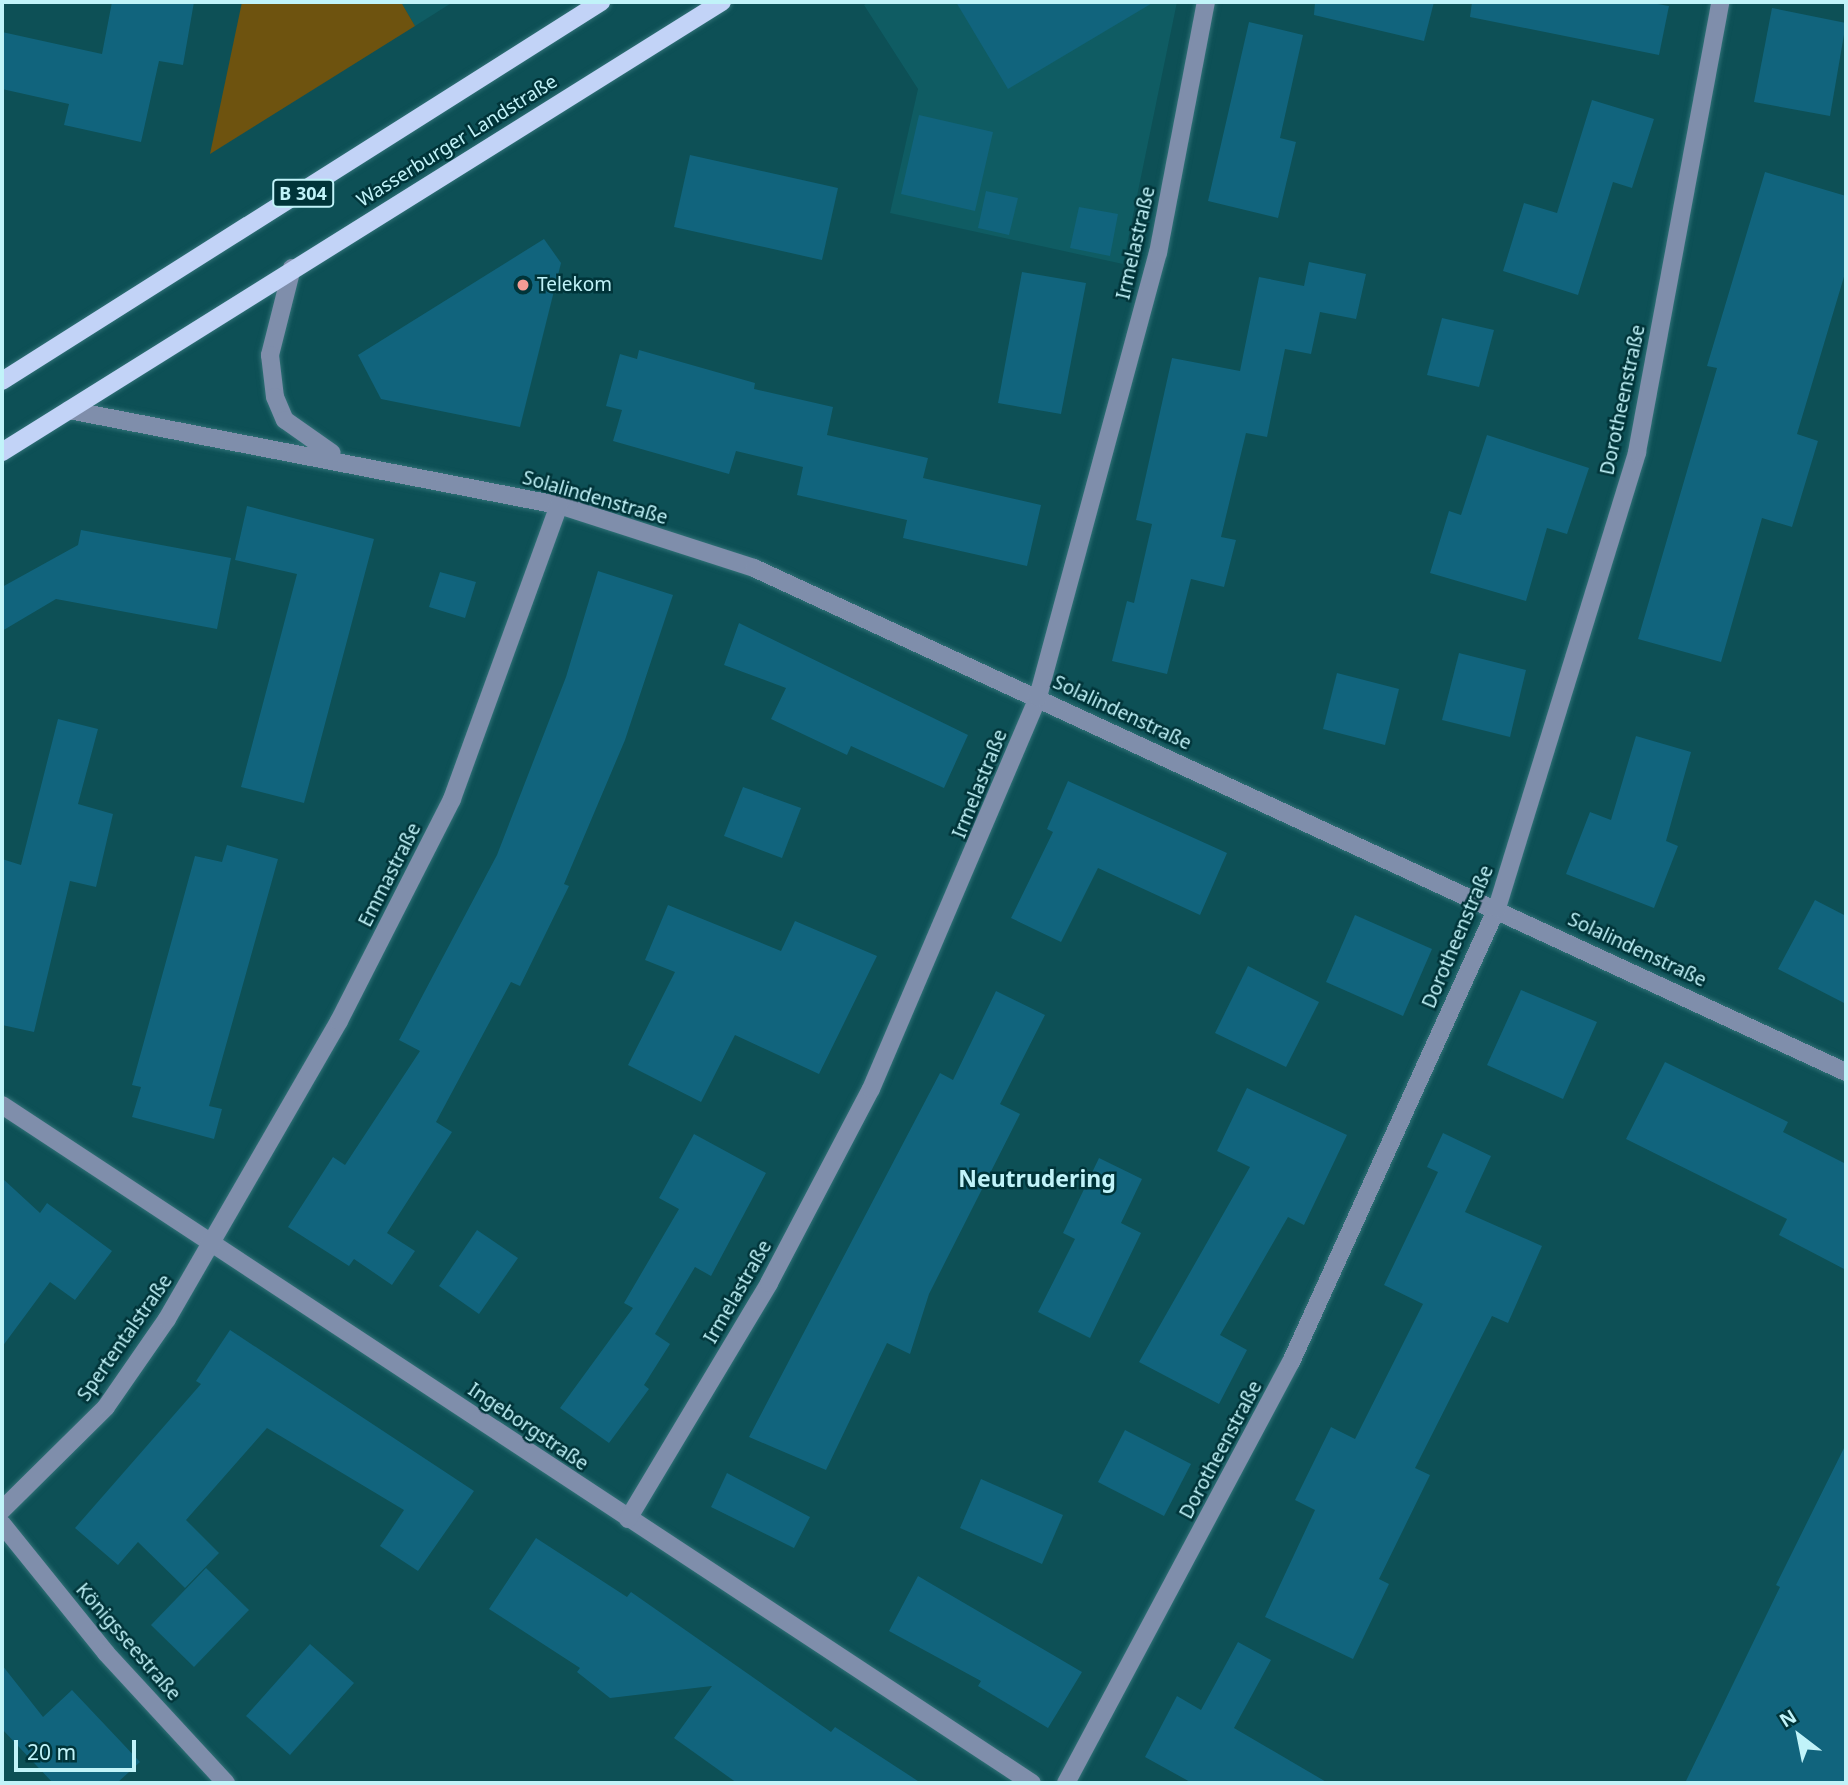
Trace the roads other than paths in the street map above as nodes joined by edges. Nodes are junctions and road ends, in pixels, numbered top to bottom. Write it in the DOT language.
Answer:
graph roads {
  1 [pos="601,2"];
  2 [pos="722,2"];
  3 [pos="1206,2"];
  4 [pos="1720,2"];
  5 [pos="292,268"];
  6 [pos="2,381"];
  7 [pos="69,410"];
  8 [pos="2,452"];
  9 [pos="354,463"];
  10 [pos="559,505"];
  11 [pos="1038,697"];
  12 [pos="1497,908"];
  13 [pos="1846,1072"];
  14 [pos="2,1105"];
  15 [pos="213,1242"];
  16 [pos="2,1510"];
  17 [pos="628,1519"];
  18 [pos="2,1524"];
  19 [pos="226,1783"];
  20 [pos="1032,1783"];
  21 [pos="1066,1783"];
  1 -- 6 [label="main road, Wasserburger Landstraße / B 304"];
  2 -- 5 [label="main road, Wasserburger Landstraße / B 304"];
  3 -- 11 [label="street, Irmelastraße"];
  4 -- 12 [label="street, Dorotheenstraße"];
  5 -- 7 [label="main road, Wasserburger Landstraße / B 304"];
  5 -- 9 [label="street, Solalindenstraße"];
  7 -- 8 [label="main road, Wasserburger Landstraße / B 304"];
  7 -- 9 [label="street, Solalindenstraße"];
  9 -- 10 [label="street, Solalindenstraße"];
  10 -- 11 [label="street, Solalindenstraße"];
  10 -- 15 [label="street, Emmastraße"];
  11 -- 12 [label="street, Solalindenstraße"];
  11 -- 17 [label="street, Irmelastraße"];
  12 -- 13 [label="street, Solalindenstraße"];
  12 -- 21 [label="street, Dorotheenstraße"];
  14 -- 15 [label="street, Ingeborgstraße"];
  15 -- 16 [label="street, Spertentalstraße"];
  15 -- 17 [label="street, Ingeborgstraße"];
  17 -- 20 [label="street, Ingeborgstraße"];
  18 -- 19 [label="street, Königsseestraße"];
}
